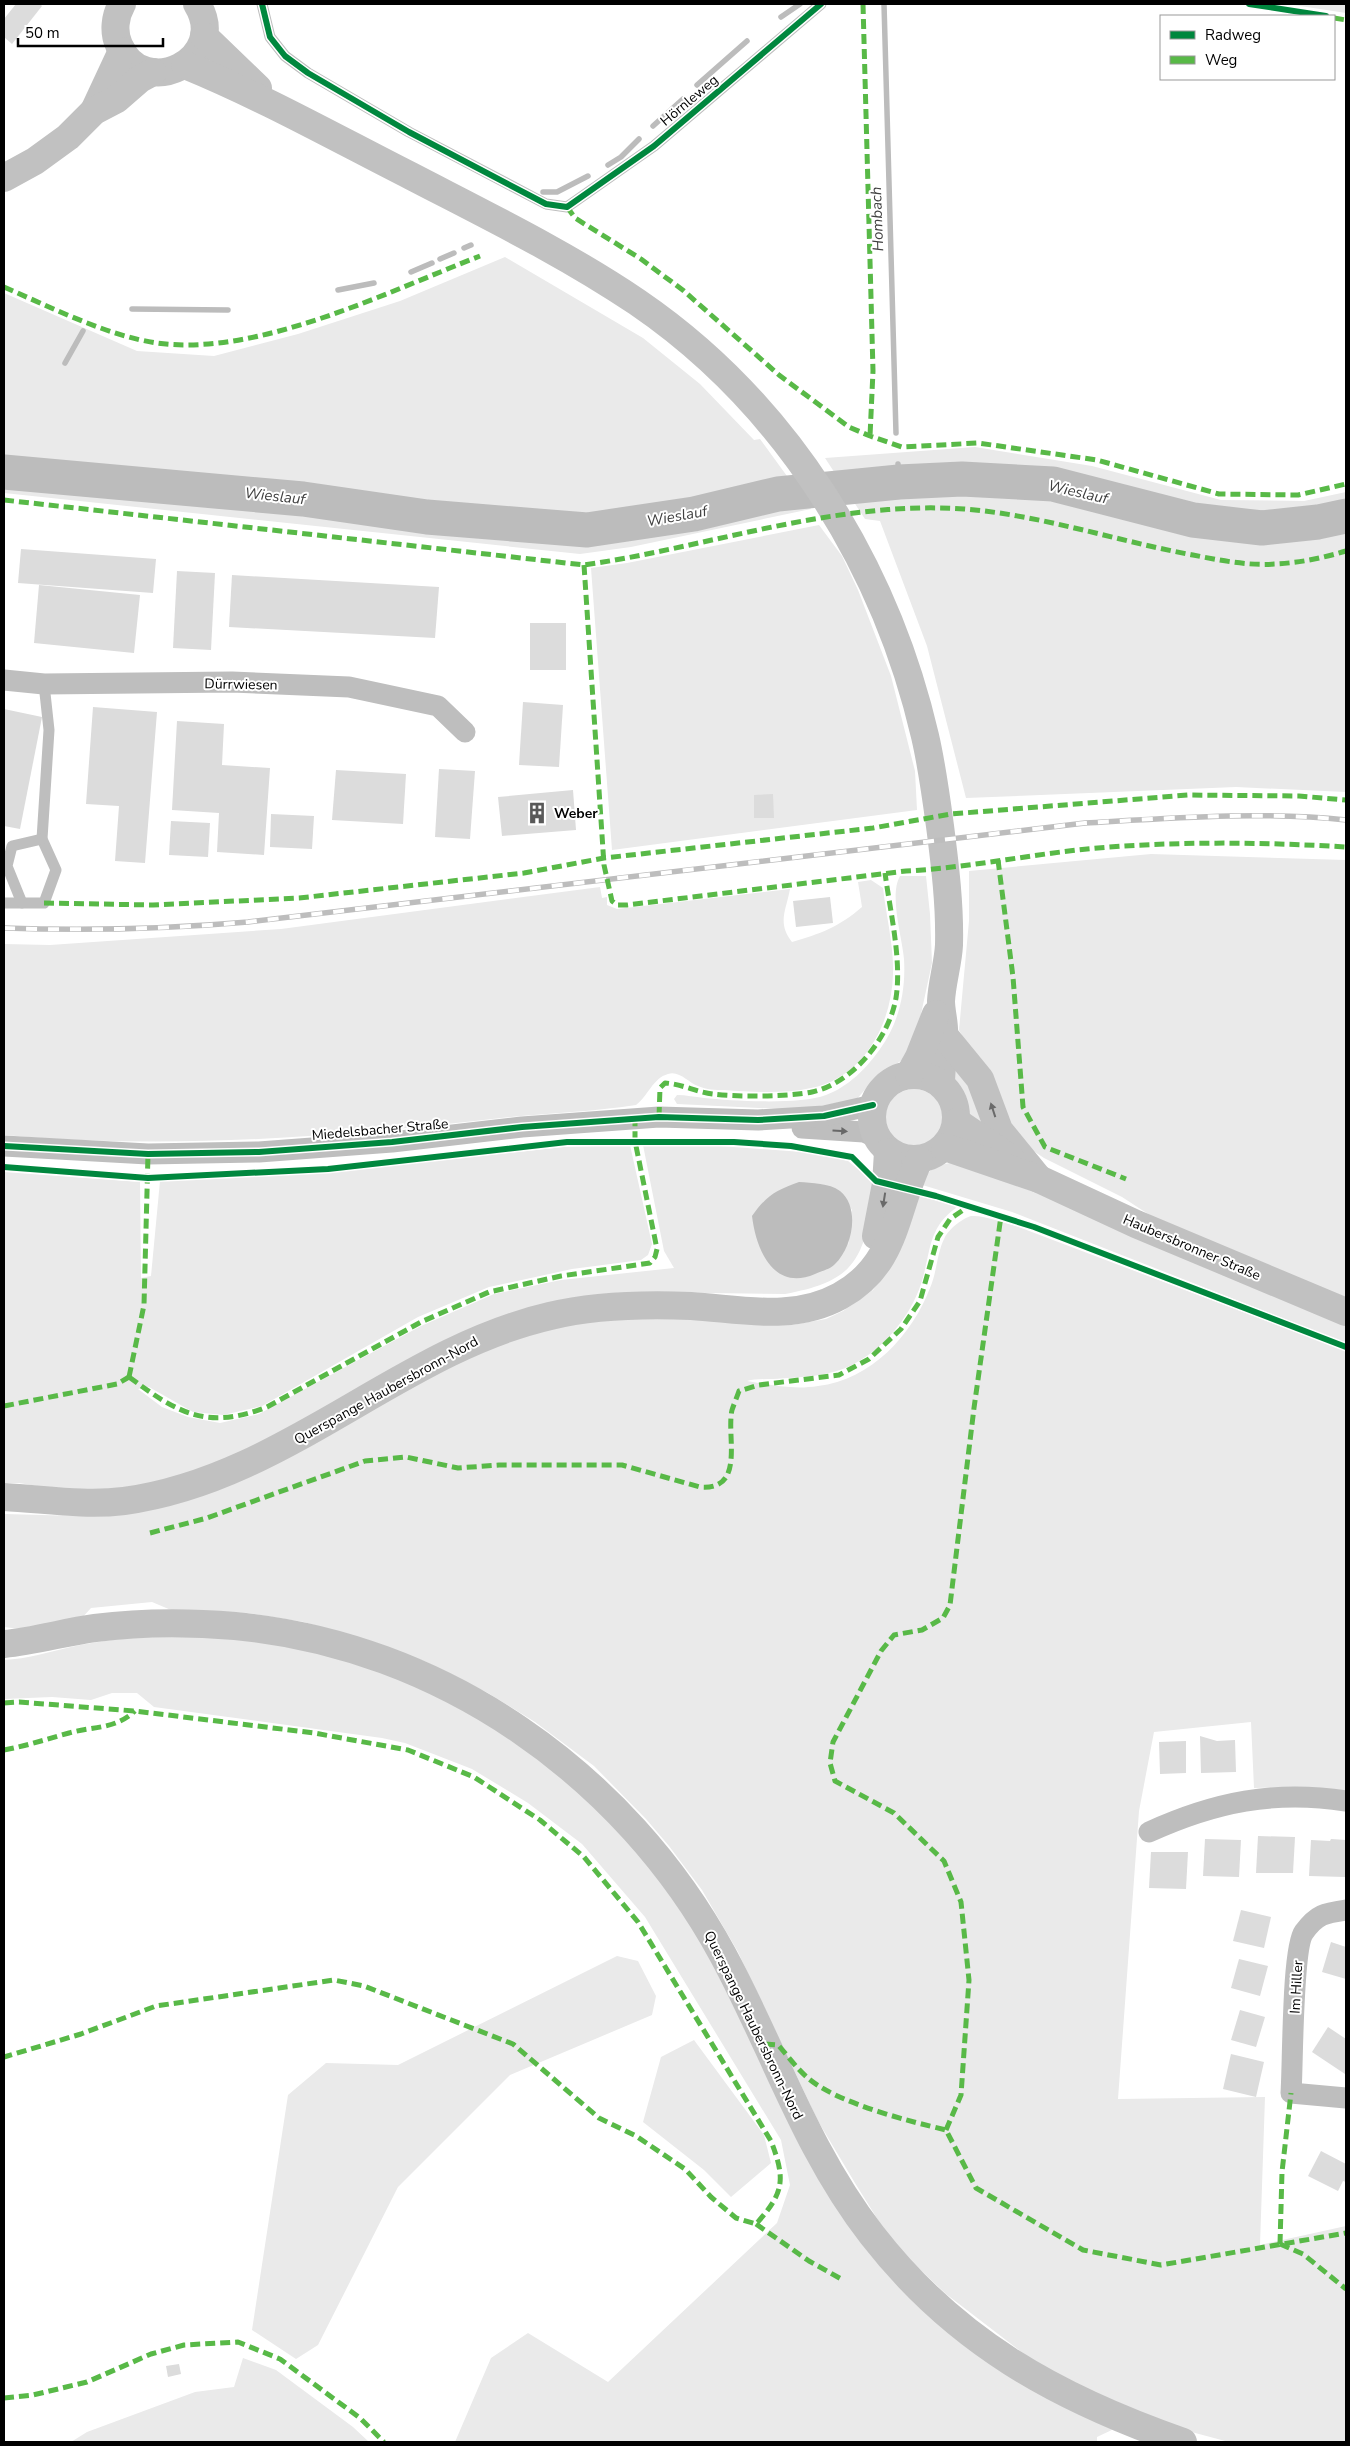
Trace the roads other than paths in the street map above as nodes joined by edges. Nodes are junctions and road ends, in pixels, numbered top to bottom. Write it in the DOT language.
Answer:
graph roads {
  1 [pos="197,4"];
  2 [pos="262,4"];
  3 [pos="821,4"];
  4 [pos="116,8"];
  5 [pos="204,36"];
  6 [pos="122,51"];
  7 [pos="184,65"];
  8 [pos="153,72"];
  9 [pos="278,106"];
  10 [pos="94,112"];
  11 [pos="4,178"];
  12 [pos="4,680"];
  13 [pos="44,684"];
  14 [pos="465,732"];
  15 [pos="42,839"];
  16 [pos="4,903"];
  17 [pos="22,904"];
  18 [pos="941,1001"];
  19 [pos="944,1035"];
  20 [pos="909,1075"];
  21 [pos="941,1084"];
  22 [pos="873,1105"];
  23 [pos="758,1120"];
  24 [pos="957,1122"];
  25 [pos="882,1144"];
  26 [pos="4,1146"];
  27 [pos="945,1147"];
  28 [pos="919,1160"];
  29 [pos="1039,1179"];
  30 [pos="856,1283"];
  31 [pos="1346,1312"];
  32 [pos="4,1497"];
  33 [pos="4,1644"];
  34 [pos="1346,1801"];
  35 [pos="1149,1832"];
  36 [pos="1346,1910"];
  37 [pos="1346,2098"];
  38 [pos="1183,2442"];
  1 -- 5 [label="main road"];
  2 -- 3 [label="lane, Hörnleweg"];
  4 -- 6 [label="main road"];
  5 -- 7 [label="main road"];
  5 -- 9 [label="main road"];
  6 -- 8 [label="main road"];
  6 -- 10 [label="main road"];
  7 -- 8 [label="main road"];
  7 -- 9 [label="main road"];
  8 -- 10 [label="main road"];
  9 -- 18 [label="main road"];
  10 -- 11 [label="main road"];
  12 -- 13 [label="street, Dürrwiesen"];
  13 -- 14 [label="street, Dürrwiesen"];
  13 -- 15 [label="lane"];
  15 -- 17 [label="lane"];
  15 -- 17 [label="lane"];
  16 -- 17 [label="lane"];
  18 -- 19 [label="main road"];
  18 -- 20 [label="main road"];
  19 -- 21 [label="main road"];
  29 -- 19 [label="main road, one-way"];
  20 -- 21 [label="main road"];
  20 -- 22 [label="main road"];
  21 -- 24 [label="main road"];
  22 -- 23 [label="street"];
  22 -- 25 [label="main road"];
  23 -- 25 [label="street, one-way"];
  23 -- 26 [label="street, Miedelsbacher Straße"];
  24 -- 27 [label="main road"];
  24 -- 29 [label="main road"];
  25 -- 28 [label="main road"];
  25 -- 30 [label="main road, one-way"];
  27 -- 28 [label="main road"];
  27 -- 29 [label="main road"];
  28 -- 30 [label="main road, Querspange Haubersbronn-Nord"];
  29 -- 31 [label="main road, Haubersbronner Straße"];
  30 -- 32 [label="main road, Querspange Haubersbronn-Nord"];
  33 -- 38 [label="main road, Querspange Haubersbronn-Nord"];
  34 -- 35 [label="street"];
  36 -- 37 [label="street, Im Hiller"];
}
